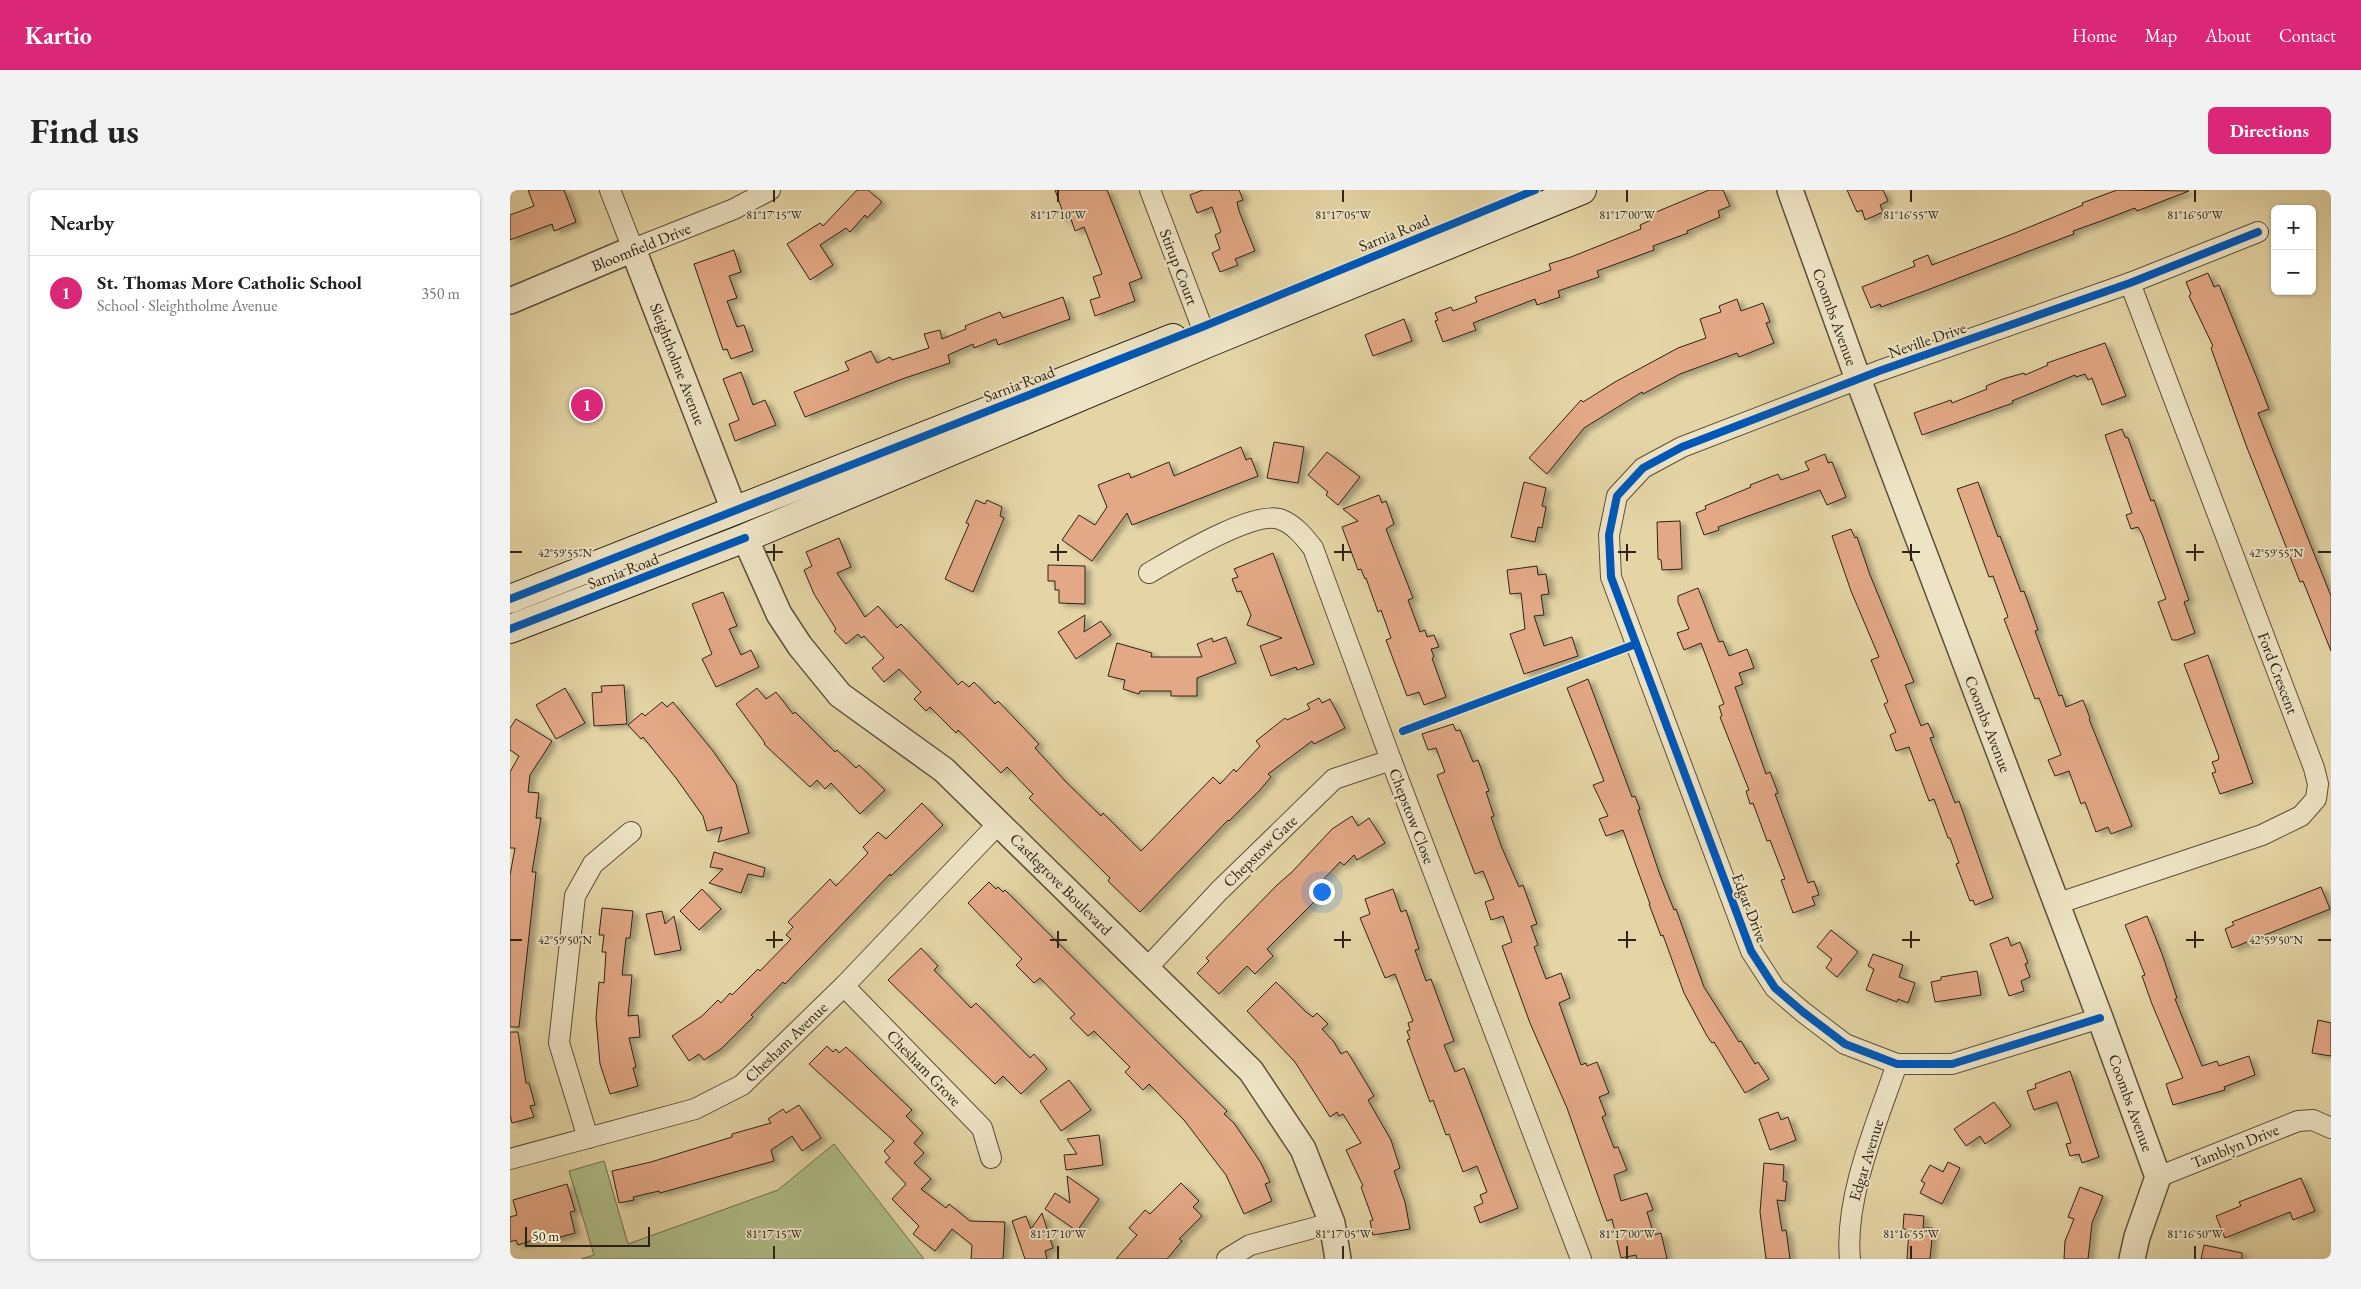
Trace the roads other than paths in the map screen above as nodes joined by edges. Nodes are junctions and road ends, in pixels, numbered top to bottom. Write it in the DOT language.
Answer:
graph roads {
  1 [pos="610,190"];
  2 [pos="770,190"];
  3 [pos="1150,190"];
  4 [pos="1535,190"];
  5 [pos="1582,190"];
  6 [pos="1790,190"];
  7 [pos="2258,232"];
  8 [pos="633,249"];
  9 [pos="2130,284"];
  10 [pos="510,301"];
  11 [pos="1205,335"];
  12 [pos="1858,379"];
  13 [pos="1617,496"];
  14 [pos="734,510"];
  15 [pos="745,538"];
  16 [pos="1149,573"];
  17 [pos="510,599"];
  18 [pos="510,629"];
  19 [pos="1391,760"];
  20 [pos="999,823"];
  21 [pos="631,832"];
  22 [pos="2056,904"];
  23 [pos="1147,968"];
  24 [pos="844,986"];
  25 [pos="2100,1018"];
  26 [pos="1897,1064"];
  27 [pos="2322,1124"];
  28 [pos="588,1138"];
  29 [pos="991,1158"];
  30 [pos="510,1159"];
  31 [pos="2158,1177"];
  32 [pos="1332,1223"];
  33 [pos="1226,1259"];
  34 [pos="1338,1259"];
  35 [pos="1581,1259"];
  36 [pos="1850,1259"];
  37 [pos="2132,1259"];
  1 -- 8 [label="street, Sleightholme Avenue"];
  2 -- 8 [label="street, Bloomfield Drive"];
  3 -- 11 [label="street, Stirup Court"];
  4 -- 11 [label="main road, Sarnia Road"];
  5 -- 11 [label="main road, Sarnia Road"];
  6 -- 12 [label="street, Coombs Avenue"];
  7 -- 9 [label="street, Neville Drive"];
  8 -- 10 [label="street, Bloomfield Drive"];
  8 -- 14 [label="street, Sleightholme Avenue"];
  9 -- 12 [label="street, Neville Drive"];
  9 -- 22 [label="street, Ford Crescent"];
  11 -- 14 [label="main road, Sarnia Road"];
  11 -- 15 [label="main road, Sarnia Road"];
  12 -- 13 [label="street, Neville Drive"];
  12 -- 22 [label="street, Coombs Avenue"];
  13 -- 26 [label="street, Edgar Drive"];
  14 -- 15 [label="street, Sleightholme Avenue"];
  14 -- 17 [label="main road, Sarnia Road"];
  15 -- 18 [label="main road, Sarnia Road"];
  15 -- 20 [label="street, Castlegrove Boulevard"];
  16 -- 19 [label="street, Chepstow Close"];
  19 -- 23 [label="street, Chepstow Gate"];
  19 -- 35 [label="street, Chepstow Close"];
  20 -- 23 [label="street, Castlegrove Boulevard"];
  20 -- 24 [label="street, Chesham Avenue"];
  21 -- 28 [label="street"];
  22 -- 25 [label="street, Coombs Avenue"];
  23 -- 32 [label="street, Castlegrove Boulevard"];
  24 -- 28 [label="street, Chesham Avenue"];
  24 -- 29 [label="street, Chesham Grove"];
  25 -- 26 [label="street, Edgar Drive"];
  25 -- 31 [label="street, Coombs Avenue"];
  26 -- 36 [label="street, Edgar Avenue"];
  27 -- 31 [label="street, Tamblyn Drive"];
  28 -- 30 [label="street, Chesham Avenue"];
  31 -- 37 [label="street"];
  32 -- 33 [label="street"];
  32 -- 34 [label="street, Castlegrove Boulevard"];
}
